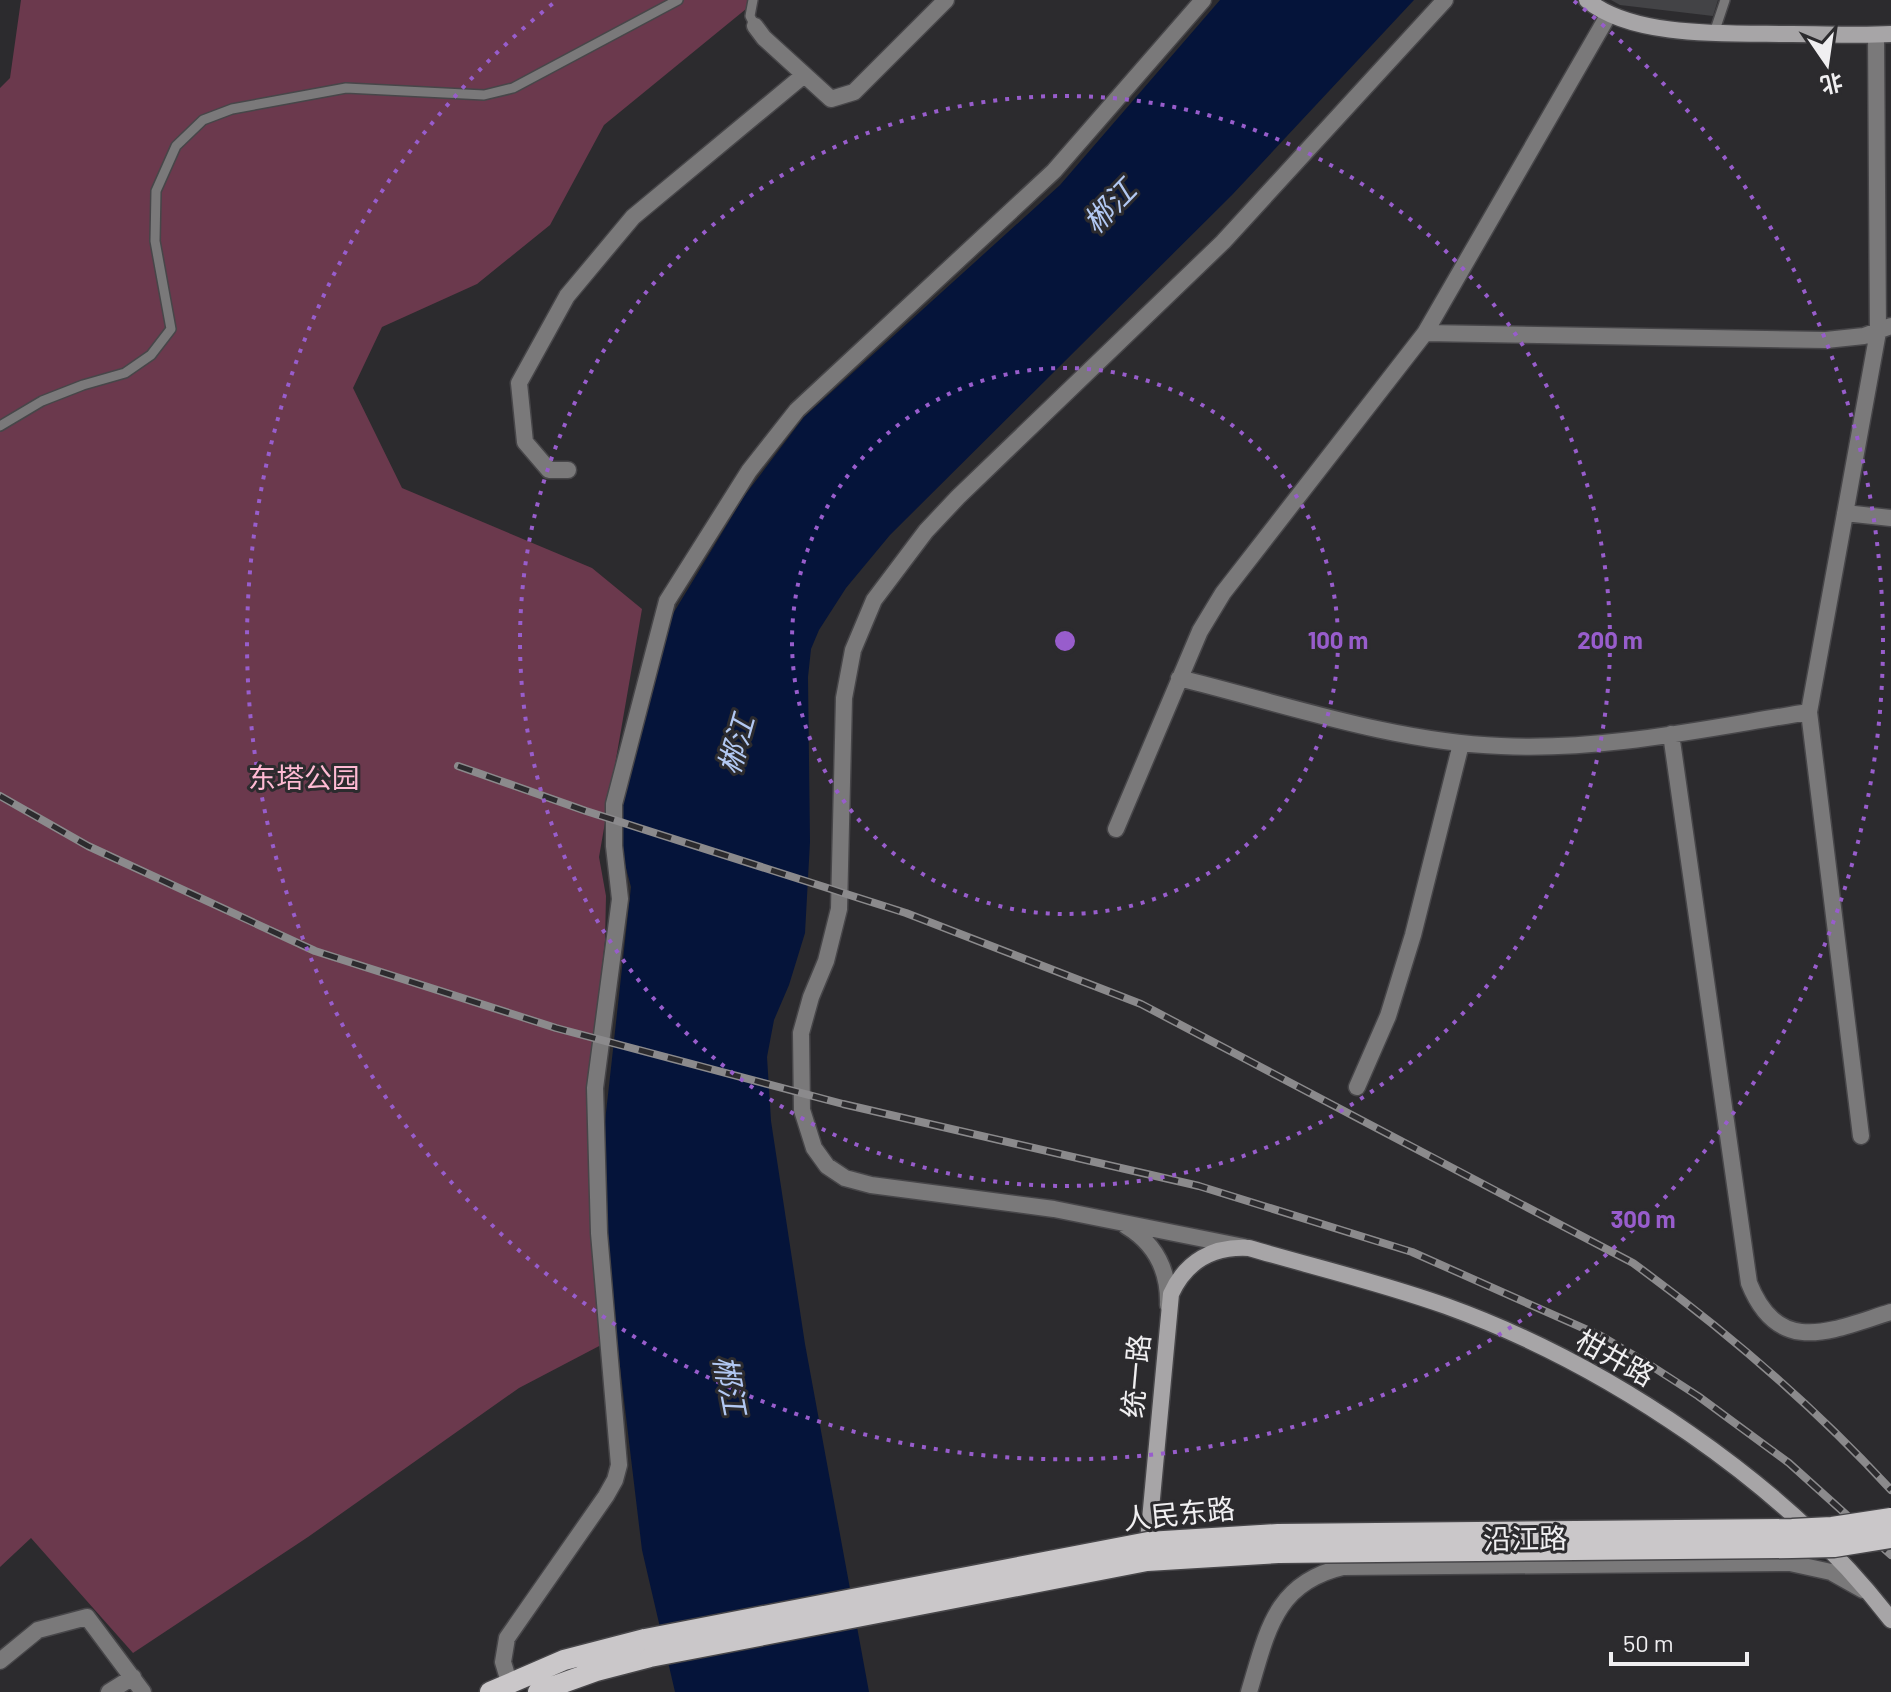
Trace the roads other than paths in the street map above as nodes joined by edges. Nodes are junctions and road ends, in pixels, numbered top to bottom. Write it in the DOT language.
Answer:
graph roads {
  1 [pos="678,0"];
  2 [pos="753,0"];
  3 [pos="946,0"];
  4 [pos="1203,0"];
  5 [pos="1445,0"];
  6 [pos="1587,0"];
  7 [pos="1725,0"];
  8 [pos="1609,14"];
  9 [pos="755,26"];
  10 [pos="1714,33"];
  11 [pos="1883,35"];
  12 [pos="804,75"];
  13 [pos="1884,329"];
  14 [pos="1425,333"];
  15 [pos="0,426"];
  16 [pos="568,470"];
  17 [pos="1845,513"];
  18 [pos="1891,518"];
  19 [pos="1179,678"];
  20 [pos="1809,712"];
  21 [pos="1671,734"];
  22 [pos="1461,744"];
  23 [pos="1116,829"];
  24 [pos="1357,1087"];
  25 [pos="1861,1136"];
  26 [pos="1105,1218"];
  27 [pos="1249,1248"];
  28 [pos="1168,1305"];
  29 [pos="1891,1312"];
  30 [pos="1769,1496"];
  31 [pos="1891,1518"];
  32 [pos="1891,1538"];
  33 [pos="1148,1552"];
  34 [pos="1790,1563"];
  35 [pos="1869,1594"];
  36 [pos="1891,1620"];
  37 [pos="648,1648"];
  38 [pos="564,1660"];
  39 [pos="0,1661"];
  40 [pos="596,1671"];
  41 [pos="133,1677"];
  42 [pos="509,1682"];
  43 [pos="548,1690"];
  44 [pos="109,1692"];
  45 [pos="143,1692"];
  46 [pos="490,1692"];
  47 [pos="583,1692"];
  48 [pos="1249,1692"];
  1 -- 15 [label="lane"];
  2 -- 9 [label="lane"];
  3 -- 12 [label="street"];
  4 -- 42 [label="street"];
  5 -- 26 [label="street"];
  6 -- 8 [label="street"];
  7 -- 10 [label="lane"];
  8 -- 10 [label="street"];
  8 -- 14 [label="street"];
  9 -- 12 [label="street"];
  10 -- 11 [label="street"];
  11 -- 13 [label="street"];
  12 -- 16 [label="street"];
  13 -- 14 [label="street"];
  13 -- 17 [label="street"];
  14 -- 19 [label="street"];
  17 -- 18 [label="street"];
  17 -- 20 [label="street"];
  19 -- 22 [label="street"];
  19 -- 23 [label="street"];
  20 -- 21 [label="street"];
  20 -- 25 [label="street"];
  21 -- 22 [label="street"];
  21 -- 29 [label="street"];
  22 -- 24 [label="street"];
  26 -- 27 [label="street"];
  26 -- 28 [label="street"];
  27 -- 28 [label="street, 统一路"];
  27 -- 30 [label="street, 柑井路"];
  28 -- 33 [label="street, 统一路"];
  30 -- 34 [label="street"];
  30 -- 35 [label="street, 柑井路"];
  31 -- 33 [label="main road, 人民东路, bridge"];
  32 -- 33 [label="main road, 人民东路, bridge"];
  33 -- 37 [label="main road, 人民东路, bridge"];
  34 -- 35 [label="street, 沿江路"];
  34 -- 48 [label="street, 沿江路"];
  35 -- 36 [label="street, 柑井路"];
  37 -- 38 [label="main road, 人民东路"];
  37 -- 40 [label="main road, 人民东路"];
  38 -- 42 [label="main road, 人民东路"];
  38 -- 43 [label="main road"];
  39 -- 41 [label="street"];
  40 -- 43 [label="main road, 人民东路"];
  40 -- 47 [label="main road"];
  41 -- 44 [label="street"];
  41 -- 45 [label="street"];
  42 -- 46 [label="main road, 人民东路"];
}
